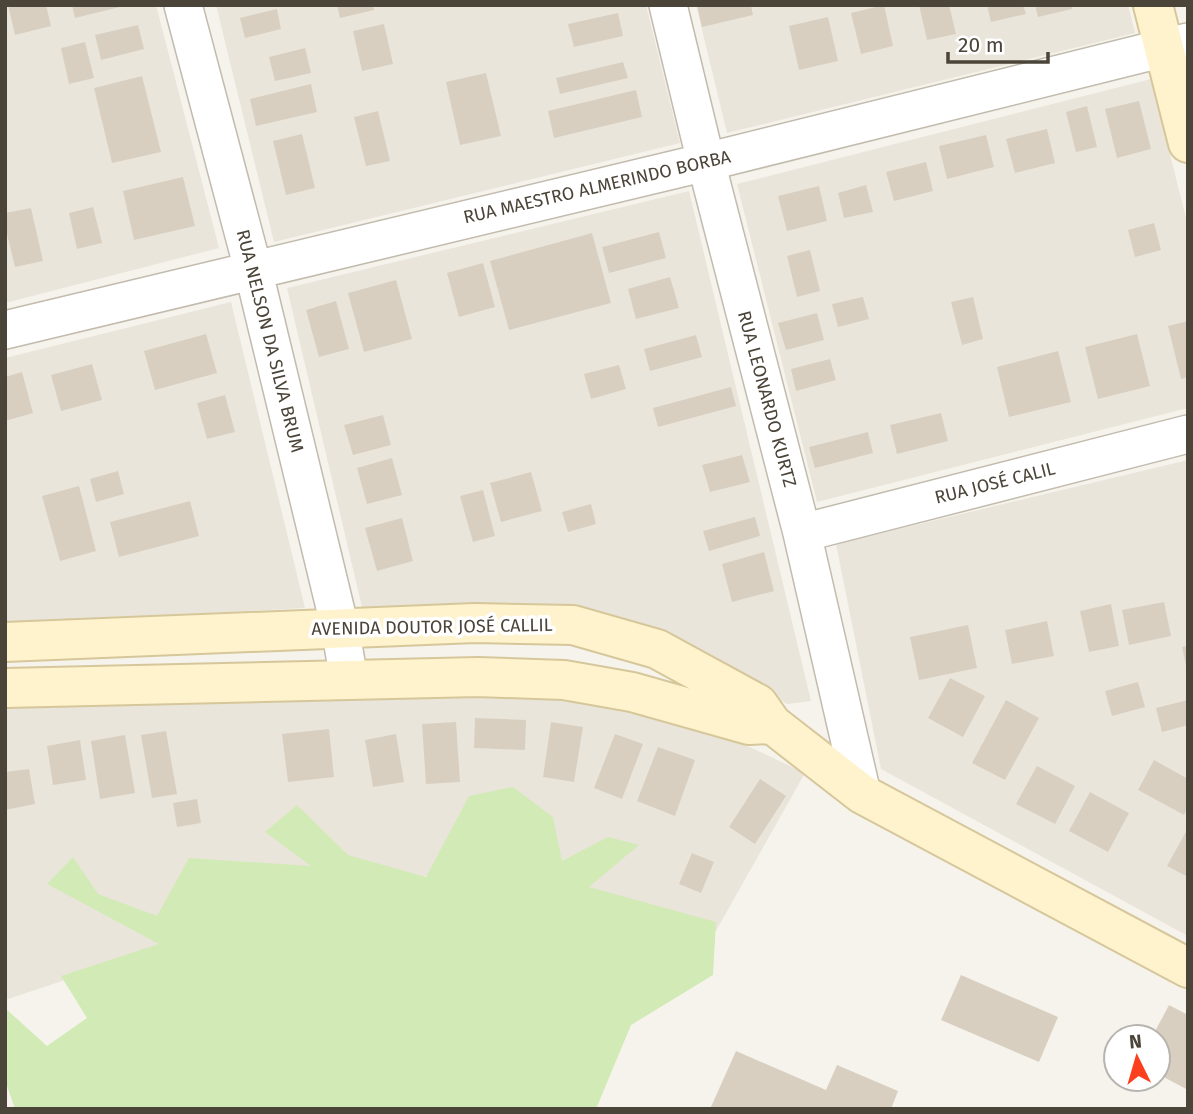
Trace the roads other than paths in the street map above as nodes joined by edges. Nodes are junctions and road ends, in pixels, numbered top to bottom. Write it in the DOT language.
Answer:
graph roads {
  1 [pos="183,5"];
  2 [pos="668,5"];
  3 [pos="1153,5"];
  4 [pos="1176,45"];
  5 [pos="1188,143"];
  6 [pos="706,162"];
  7 [pos="253,269"];
  8 [pos="5,330"];
  9 [pos="1188,434"];
  10 [pos="802,533"];
  11 [pos="340,628"];
  12 [pos="5,642"];
  13 [pos="349,679"];
  14 [pos="5,688"];
  15 [pos="772,724"];
  16 [pos="862,794"];
  17 [pos="1188,968"];
  1 -- 7 [label="street, RUA NELSON DA SILVA BRUM"];
  2 -- 6 [label="street, RUA LEONARDO KURTZ"];
  3 -- 4 [label="main road"];
  4 -- 5 [label="main road"];
  4 -- 6 [label="street, RUA MAESTRO ALMERINDO BORBA"];
  6 -- 7 [label="street, RUA MAESTRO ALMERINDO BORBA"];
  6 -- 10 [label="street, RUA LEONARDO KURTZ"];
  7 -- 8 [label="street, RUA MAESTRO ALMERINDO BORBA"];
  7 -- 11 [label="street, RUA NELSON DA SILVA BRUM"];
  9 -- 10 [label="street, RUA JOSÉ CALIL"];
  10 -- 16 [label="street, RUA LEONARDO KURTZ"];
  11 -- 12 [label="main road, AVENIDA DOUTOR JOSÉ CALLIL"];
  11 -- 13 [label="street, RUA NELSON DA SILVA BRUM"];
  11 -- 15 [label="main road, AVENIDA DOUTOR JOSÉ CALLIL"];
  13 -- 14 [label="main road"];
  13 -- 15 [label="main road"];
  15 -- 16 [label="main road, AVENIDA DOUTOR JOSÉ CALLIL"];
  16 -- 17 [label="main road, AVENIDA DOUTOR JOSÉ CALLIL"];
}
